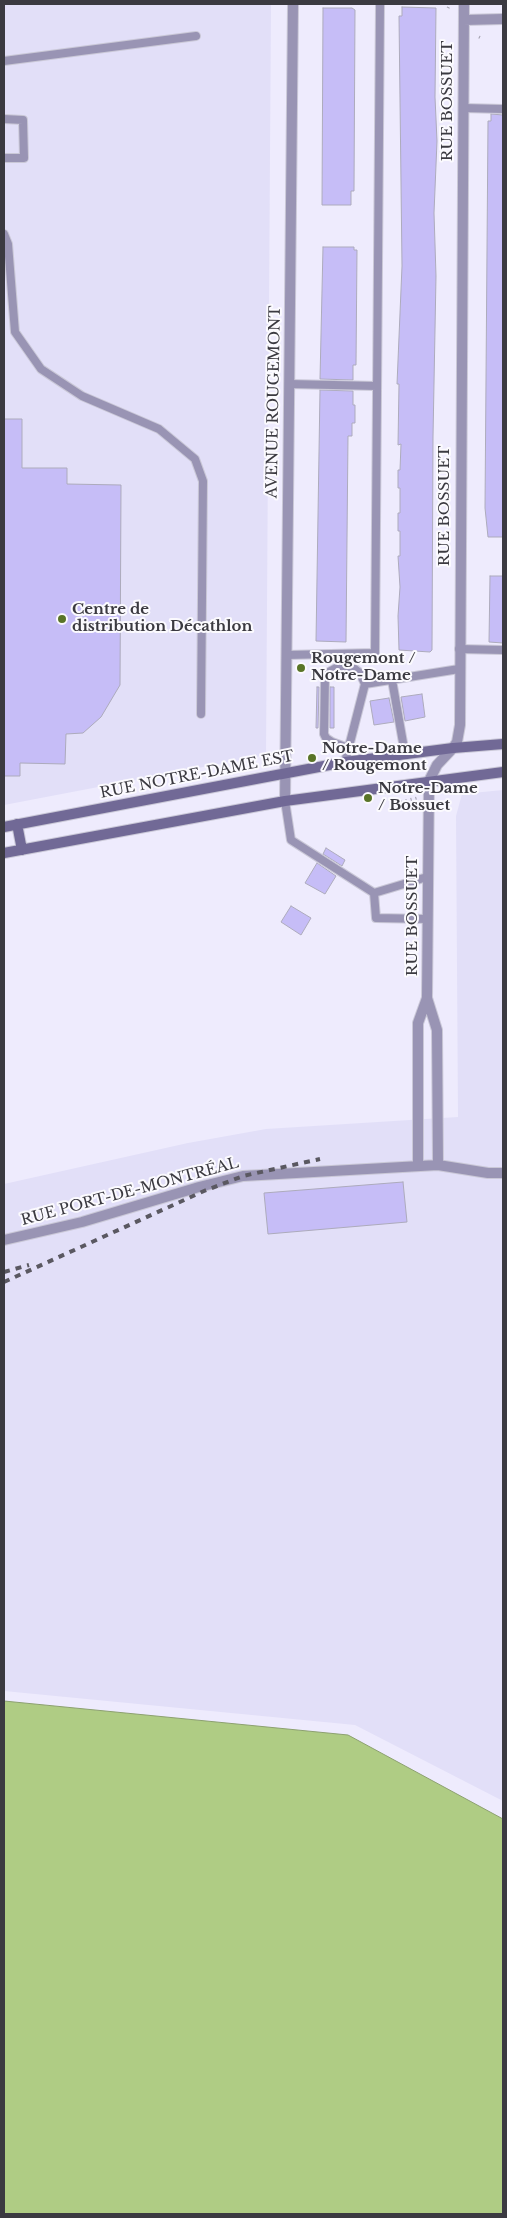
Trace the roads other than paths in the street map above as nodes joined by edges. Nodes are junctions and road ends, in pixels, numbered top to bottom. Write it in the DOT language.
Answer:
graph roads {
  1 [pos="293,4"];
  2 [pos="380,4"];
  3 [pos="464,4"];
  4 [pos="503,19"];
  5 [pos="464,20"];
  6 [pos="196,36"];
  7 [pos="4,61"];
  8 [pos="463,108"];
  9 [pos="503,109"];
  10 [pos="4,119"];
  11 [pos="4,158"];
  12 [pos="4,234"];
  13 [pos="289,384"];
  14 [pos="378,386"];
  15 [pos="459,649"];
  16 [pos="503,650"];
  17 [pos="286,655"];
  18 [pos="459,668"];
  19 [pos="392,680"];
  20 [pos="365,684"];
  21 [pos="201,714"];
  22 [pos="503,744"];
  23 [pos="348,748"];
  24 [pos="453,748"];
  25 [pos="405,754"];
  26 [pos="345,762"];
  27 [pos="503,772"];
  28 [pos="285,773"];
  29 [pos="428,782"];
  30 [pos="285,801"];
  31 [pos="17,824"];
  32 [pos="4,827"];
  33 [pos="22,850"];
  34 [pos="4,853"];
  35 [pos="428,877"];
  36 [pos="374,893"];
  37 [pos="428,919"];
  38 [pos="428,998"];
  39 [pos="438,1165"];
  40 [pos="418,1166"];
  41 [pos="503,1173"];
  42 [pos="4,1240"];
  1 -- 13 [label="street, AVENUE ROUGEMONT"];
  2 -- 14 [label="lane"];
  3 -- 5 [label="street, RUE BOSSUET"];
  4 -- 5 [label="street"];
  5 -- 8 [label="street, RUE BOSSUET"];
  6 -- 7 [label="lane"];
  8 -- 9 [label="lane"];
  8 -- 15 [label="street, RUE BOSSUET"];
  10 -- 11 [label="lane"];
  12 -- 21 [label="lane"];
  13 -- 14 [label="lane"];
  13 -- 17 [label="street, AVENUE ROUGEMONT"];
  14 -- 17 [label="lane"];
  15 -- 16 [label="lane"];
  15 -- 18 [label="street, RUE BOSSUET"];
  17 -- 28 [label="street, AVENUE ROUGEMONT"];
  18 -- 19 [label="lane"];
  18 -- 24 [label="street, RUE BOSSUET"];
  19 -- 20 [label="lane"];
  19 -- 25 [label="lane"];
  20 -- 23 [label="lane"];
  20 -- 23 [label="lane"];
  22 -- 24 [label="main road, RUE NOTRE-DAME EST"];
  23 -- 26 [label="lane"];
  24 -- 25 [label="main road, RUE NOTRE-DAME EST"];
  24 -- 29 [label="street, RUE BOSSUET"];
  25 -- 26 [label="main road, RUE NOTRE-DAME EST"];
  26 -- 28 [label="main road, RUE NOTRE-DAME EST"];
  27 -- 29 [label="main road"];
  28 -- 30 [label="street, AVENUE ROUGEMONT"];
  28 -- 31 [label="main road, RUE NOTRE-DAME EST"];
  29 -- 30 [label="main road"];
  29 -- 35 [label="street, RUE BOSSUET"];
  30 -- 33 [label="main road"];
  30 -- 36 [label="lane"];
  31 -- 32 [label="main road, RUE NOTRE-DAME EST"];
  31 -- 33 [label="main road"];
  33 -- 34 [label="main road"];
  35 -- 36 [label="lane"];
  35 -- 37 [label="street, RUE BOSSUET"];
  36 -- 37 [label="lane"];
  37 -- 38 [label="street, RUE BOSSUET"];
  38 -- 39 [label="street, RUE BOSSUET"];
  38 -- 40 [label="street, RUE BOSSUET"];
  39 -- 40 [label="street, RUE PORT-DE-MONTRÉAL"];
  39 -- 41 [label="street, RUE PORT-DE-MONTRÉAL"];
  40 -- 42 [label="street, RUE PORT-DE-MONTRÉAL"];
}
